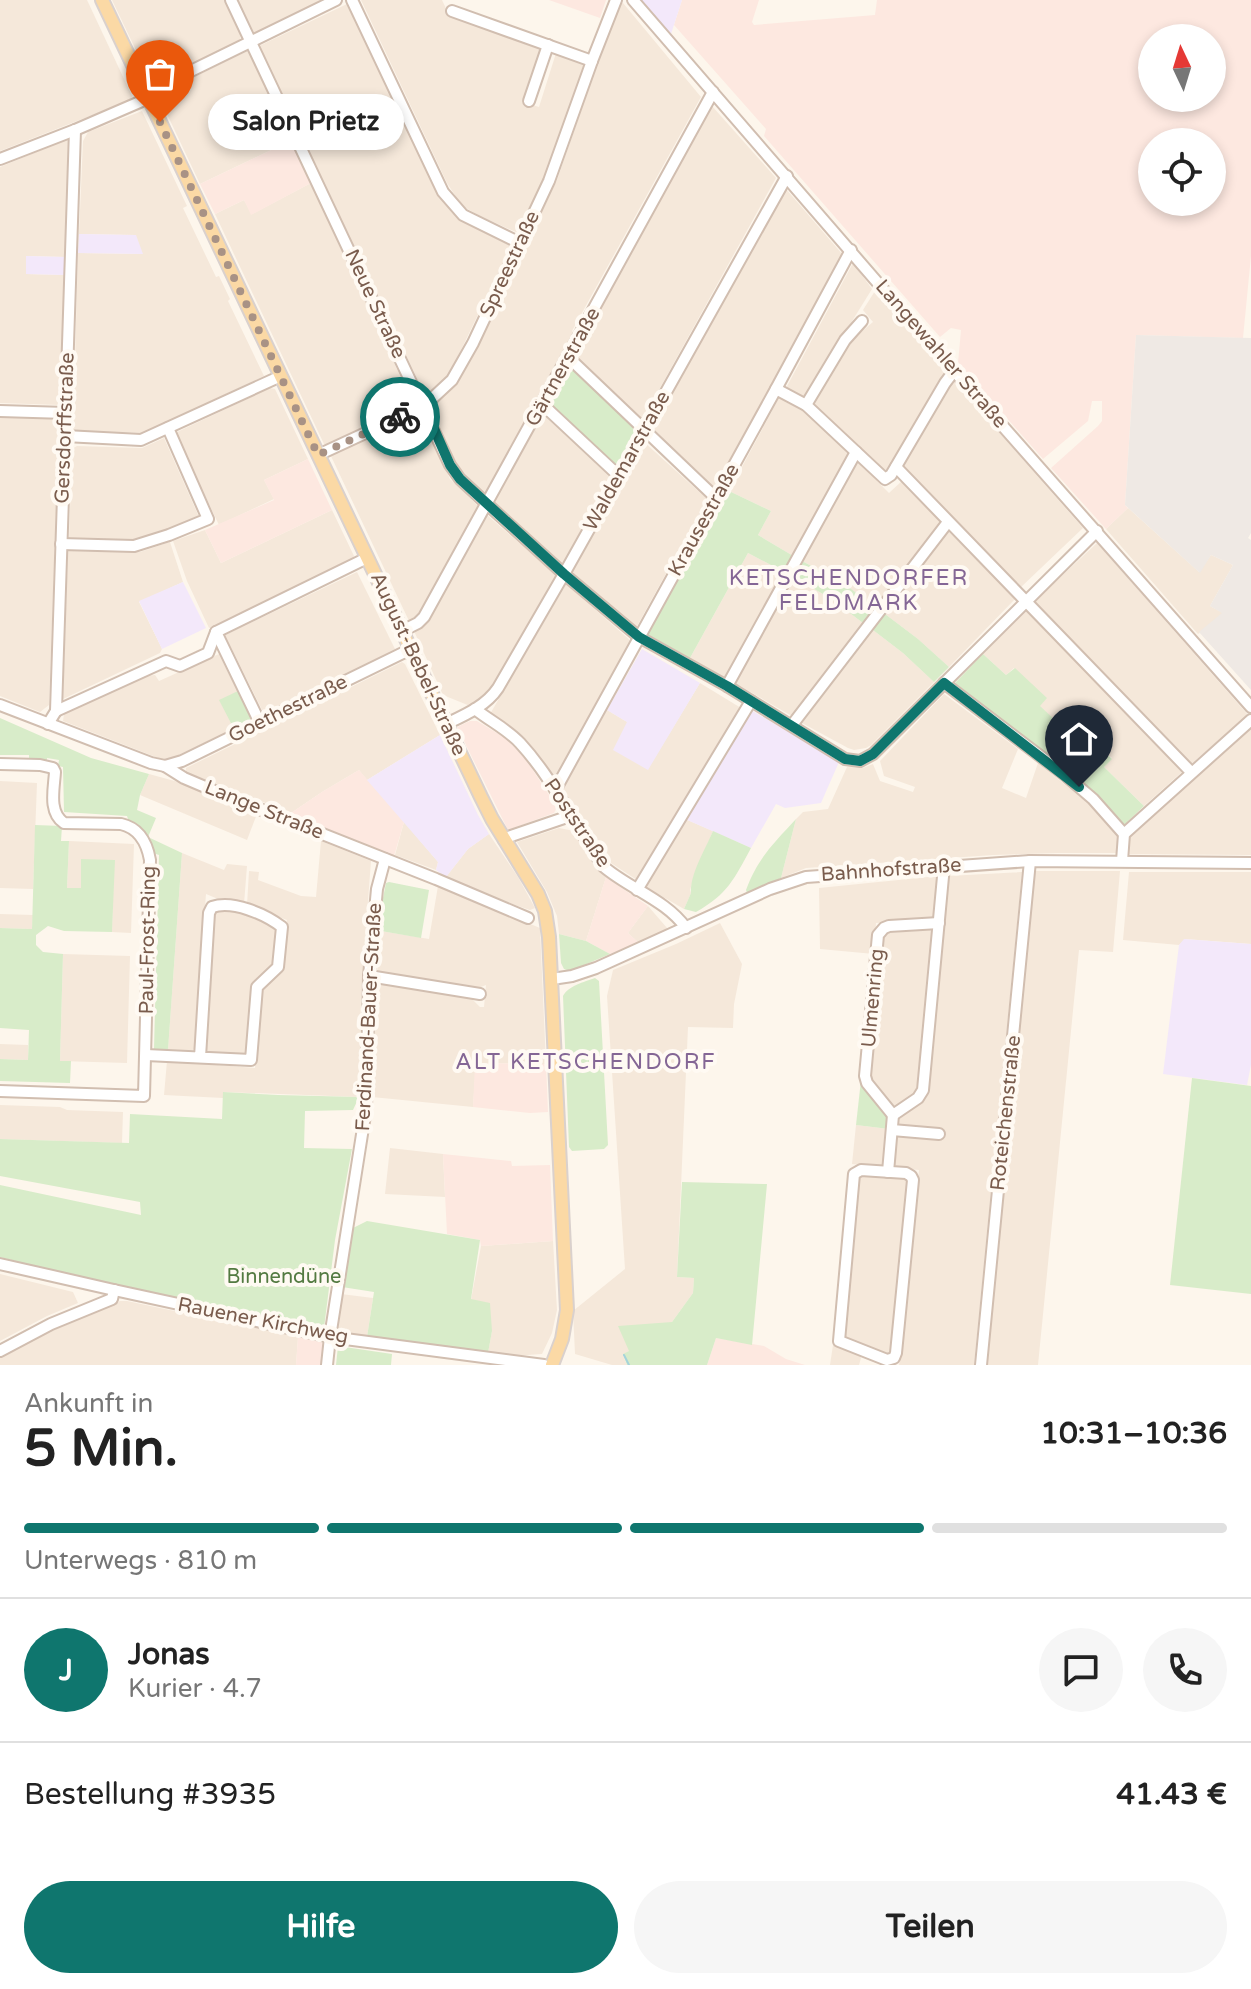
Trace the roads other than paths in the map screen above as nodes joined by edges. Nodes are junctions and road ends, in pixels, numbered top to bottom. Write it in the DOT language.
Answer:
graph roads {
  1 [pos="102,0"];
  2 [pos="231,0"];
  3 [pos="336,0"];
  4 [pos="352,0"];
  5 [pos="616,0"];
  6 [pos="633,0"];
  7 [pos="452,11"];
  8 [pos="251,42"];
  9 [pos="548,45"];
  10 [pos="592,61"];
  11 [pos="713,92"];
  12 [pos="147,96"];
  13 [pos="529,101"];
  14 [pos="75,130"];
  15 [pos="0,159"];
  16 [pos="787,176"];
  17 [pos="520,243"];
  18 [pos="851,250"];
  19 [pos="862,321"];
  20 [pos="568,357"];
  21 [pos="954,371"];
  22 [pos="281,376"];
  23 [pos="776,389"];
  24 [pos="542,404"];
  25 [pos="806,405"];
  26 [pos="424,406"];
  27 [pos="0,411"];
  28 [pos="66,413"];
  29 [pos="168,428"];
  30 [pos="644,430"];
  31 [pos="65,436"];
  32 [pos="856,452"];
  33 [pos="318,455"];
  34 [pos="896,467"];
  35 [pos="619,476"];
  36 [pos="716,498"];
  37 [pos="487,504"];
  38 [pos="948,522"];
  39 [pos="1097,531"];
  40 [pos="61,544"];
  41 [pos="367,558"];
  42 [pos="564,574"];
  43 [pos="1025,602"];
  44 [pos="402,631"];
  45 [pos="216,632"];
  46 [pos="639,637"];
  47 [pos="411,649"];
  48 [pos="944,683"];
  49 [pos="727,686"];
  50 [pos="751,701"];
  51 [pos="0,705"];
  52 [pos="1251,707"];
  53 [pos="475,709"];
  54 [pos="56,711"];
  55 [pos="1251,720"];
  56 [pos="260,723"];
  57 [pos="48,724"];
  58 [pos="446,724"];
  59 [pos="792,725"];
  60 [pos="0,764"];
  61 [pos="165,766"];
  62 [pos="1191,772"];
  63 [pos="554,787"];
  64 [pos="570,814"];
  65 [pos="1124,834"];
  66 [pos="504,840"];
  67 [pos="385,859"];
  68 [pos="1030,861"];
  69 [pos="1122,861"];
  70 [pos="1251,863"];
  71 [pos="944,866"];
  72 [pos="637,890"];
  73 [pos="528,918"];
  74 [pos="939,923"];
  75 [pos="686,928"];
  76 [pos="369,976"];
  77 [pos="552,979"];
  78 [pos="480,994"];
  79 [pos="146,1055"];
  80 [pos="200,1057"];
  81 [pos="0,1091"];
  82 [pos="893,1115"];
  83 [pos="892,1130"];
  84 [pos="939,1134"];
  85 [pos="888,1172"];
  86 [pos="0,1264"];
  87 [pos="114,1290"];
  88 [pos="330,1337"];
  89 [pos="0,1351"];
  90 [pos="865,1353"];
  91 [pos="327,1365"];
  92 [pos="544,1365"];
  93 [pos="552,1365"];
  94 [pos="861,1365"];
  95 [pos="981,1365"];
  1 -- 12 [label="main road, August-Bebel-Straße"];
  2 -- 8 [label="street, Neue Straße"];
  3 -- 8 [label="street"];
  4 -- 17 [label="street"];
  5 -- 10 [label="street, Spreestraße"];
  6 -- 11 [label="street, Langewahler Straße"];
  7 -- 9 [label="street"];
  8 -- 12 [label="street"];
  8 -- 26 [label="street, Neue Straße"];
  9 -- 10 [label="street"];
  9 -- 13 [label="street"];
  10 -- 17 [label="street, Spreestraße"];
  11 -- 16 [label="street, Langewahler Straße"];
  11 -- 20 [label="street, Gärtnerstraße"];
  12 -- 14 [label="street"];
  12 -- 22 [label="main road, August-Bebel-Straße"];
  14 -- 15 [label="street"];
  14 -- 28 [label="street, Gersdorffstraße"];
  16 -- 18 [label="street, Langewahler Straße"];
  16 -- 30 [label="street, Waldemarstraße"];
  17 -- 26 [label="street, Spreestraße"];
  18 -- 21 [label="street, Langewahler Straße"];
  18 -- 23 [label="street, Krausestraße"];
  19 -- 25 [label="street"];
  20 -- 24 [label="street, Gärtnerstraße"];
  20 -- 30 [label="street"];
  21 -- 34 [label="street"];
  21 -- 39 [label="street, Langewahler Straße"];
  22 -- 29 [label="street"];
  22 -- 33 [label="main road, August-Bebel-Straße"];
  23 -- 25 [label="street"];
  23 -- 36 [label="street, Krausestraße"];
  24 -- 35 [label="street"];
  24 -- 37 [label="street, Gärtnerstraße"];
  25 -- 32 [label="street"];
  26 -- 33 [label="street, Spreestraße"];
  26 -- 37 [label="street, Neue Straße"];
  27 -- 28 [label="street"];
  28 -- 31 [label="street, Gersdorffstraße"];
  29 -- 31 [label="street"];
  29 -- 40 [label="street"];
  30 -- 35 [label="street, Waldemarstraße"];
  30 -- 36 [label="street"];
  31 -- 40 [label="street, Gersdorffstraße"];
  32 -- 34 [label="street"];
  32 -- 49 [label="street"];
  33 -- 41 [label="main road, August-Bebel-Straße"];
  34 -- 38 [label="street"];
  35 -- 42 [label="street, Waldemarstraße"];
  36 -- 46 [label="street, Krausestraße"];
  37 -- 42 [label="street, Neue Straße"];
  37 -- 44 [label="street, Gärtnerstraße"];
  38 -- 43 [label="street"];
  38 -- 59 [label="street"];
  39 -- 43 [label="street"];
  39 -- 52 [label="street, Langewahler Straße"];
  40 -- 54 [label="street, Gersdorffstraße"];
  41 -- 44 [label="main road, August-Bebel-Straße"];
  41 -- 45 [label="street"];
  42 -- 46 [label="street, Neue Straße"];
  42 -- 53 [label="street, Waldemarstraße"];
  43 -- 48 [label="street"];
  43 -- 62 [label="street"];
  44 -- 47 [label="main road, August-Bebel-Straße"];
  45 -- 54 [label="street"];
  45 -- 56 [label="street"];
  46 -- 49 [label="street, Neue Straße"];
  46 -- 63 [label="street, Krausestraße"];
  47 -- 56 [label="street, Goethestraße"];
  47 -- 58 [label="main road, August-Bebel-Straße"];
  48 -- 59 [label="street, Neue Straße"];
  48 -- 65 [label="street"];
  49 -- 50 [label="street, Neue Straße"];
  50 -- 59 [label="street, Neue Straße"];
  50 -- 72 [label="street"];
  51 -- 57 [label="street, Lange Straße"];
  53 -- 58 [label="street, Waldemarstraße"];
  53 -- 63 [label="street, Poststraße"];
  54 -- 57 [label="street, Gersdorffstraße"];
  55 -- 62 [label="street"];
  56 -- 61 [label="street, Goethestraße"];
  57 -- 61 [label="street, Lange Straße"];
  58 -- 66 [label="main road, August-Bebel-Straße"];
  60 -- 79 [label="street, Paul-Frost-Ring"];
  61 -- 67 [label="street, Lange Straße"];
  62 -- 65 [label="street"];
  63 -- 64 [label="street, Poststraße"];
  64 -- 66 [label="street"];
  64 -- 72 [label="street, Poststraße"];
  65 -- 69 [label="street"];
  66 -- 77 [label="main road, August-Bebel-Straße"];
  67 -- 73 [label="street, Lange Straße"];
  67 -- 76 [label="street, Ferdinand-Bauer-Straße"];
  68 -- 69 [label="street, Bahnhofstraße"];
  68 -- 71 [label="street, Bahnhofstraße"];
  68 -- 95 [label="street, Roteichenstraße"];
  69 -- 70 [label="street, Bahnhofstraße"];
  71 -- 74 [label="street"];
  71 -- 75 [label="street, Bahnhofstraße"];
  72 -- 75 [label="street, Poststraße"];
  74 -- 82 [label="street"];
  74 -- 82 [label="street, Ulmenring"];
  75 -- 77 [label="street, Bahnhofstraße"];
  76 -- 78 [label="street"];
  76 -- 88 [label="street, Ferdinand-Bauer-Straße"];
  77 -- 93 [label="main road, August-Bebel-Straße"];
  79 -- 80 [label="street"];
  79 -- 81 [label="street, Paul-Frost-Ring"];
  80 -- 80 [label="street"];
  82 -- 83 [label="street"];
  83 -- 84 [label="street"];
  83 -- 85 [label="street"];
  85 -- 90 [label="street"];
  85 -- 90 [label="street"];
  86 -- 87 [label="street, Rauener Kirchweg"];
  87 -- 88 [label="street, Rauener Kirchweg"];
  87 -- 89 [label="street"];
  88 -- 91 [label="street, Ferdinand-Bauer-Straße"];
  88 -- 92 [label="street, Rauener Kirchweg"];
  90 -- 94 [label="street"];
}
